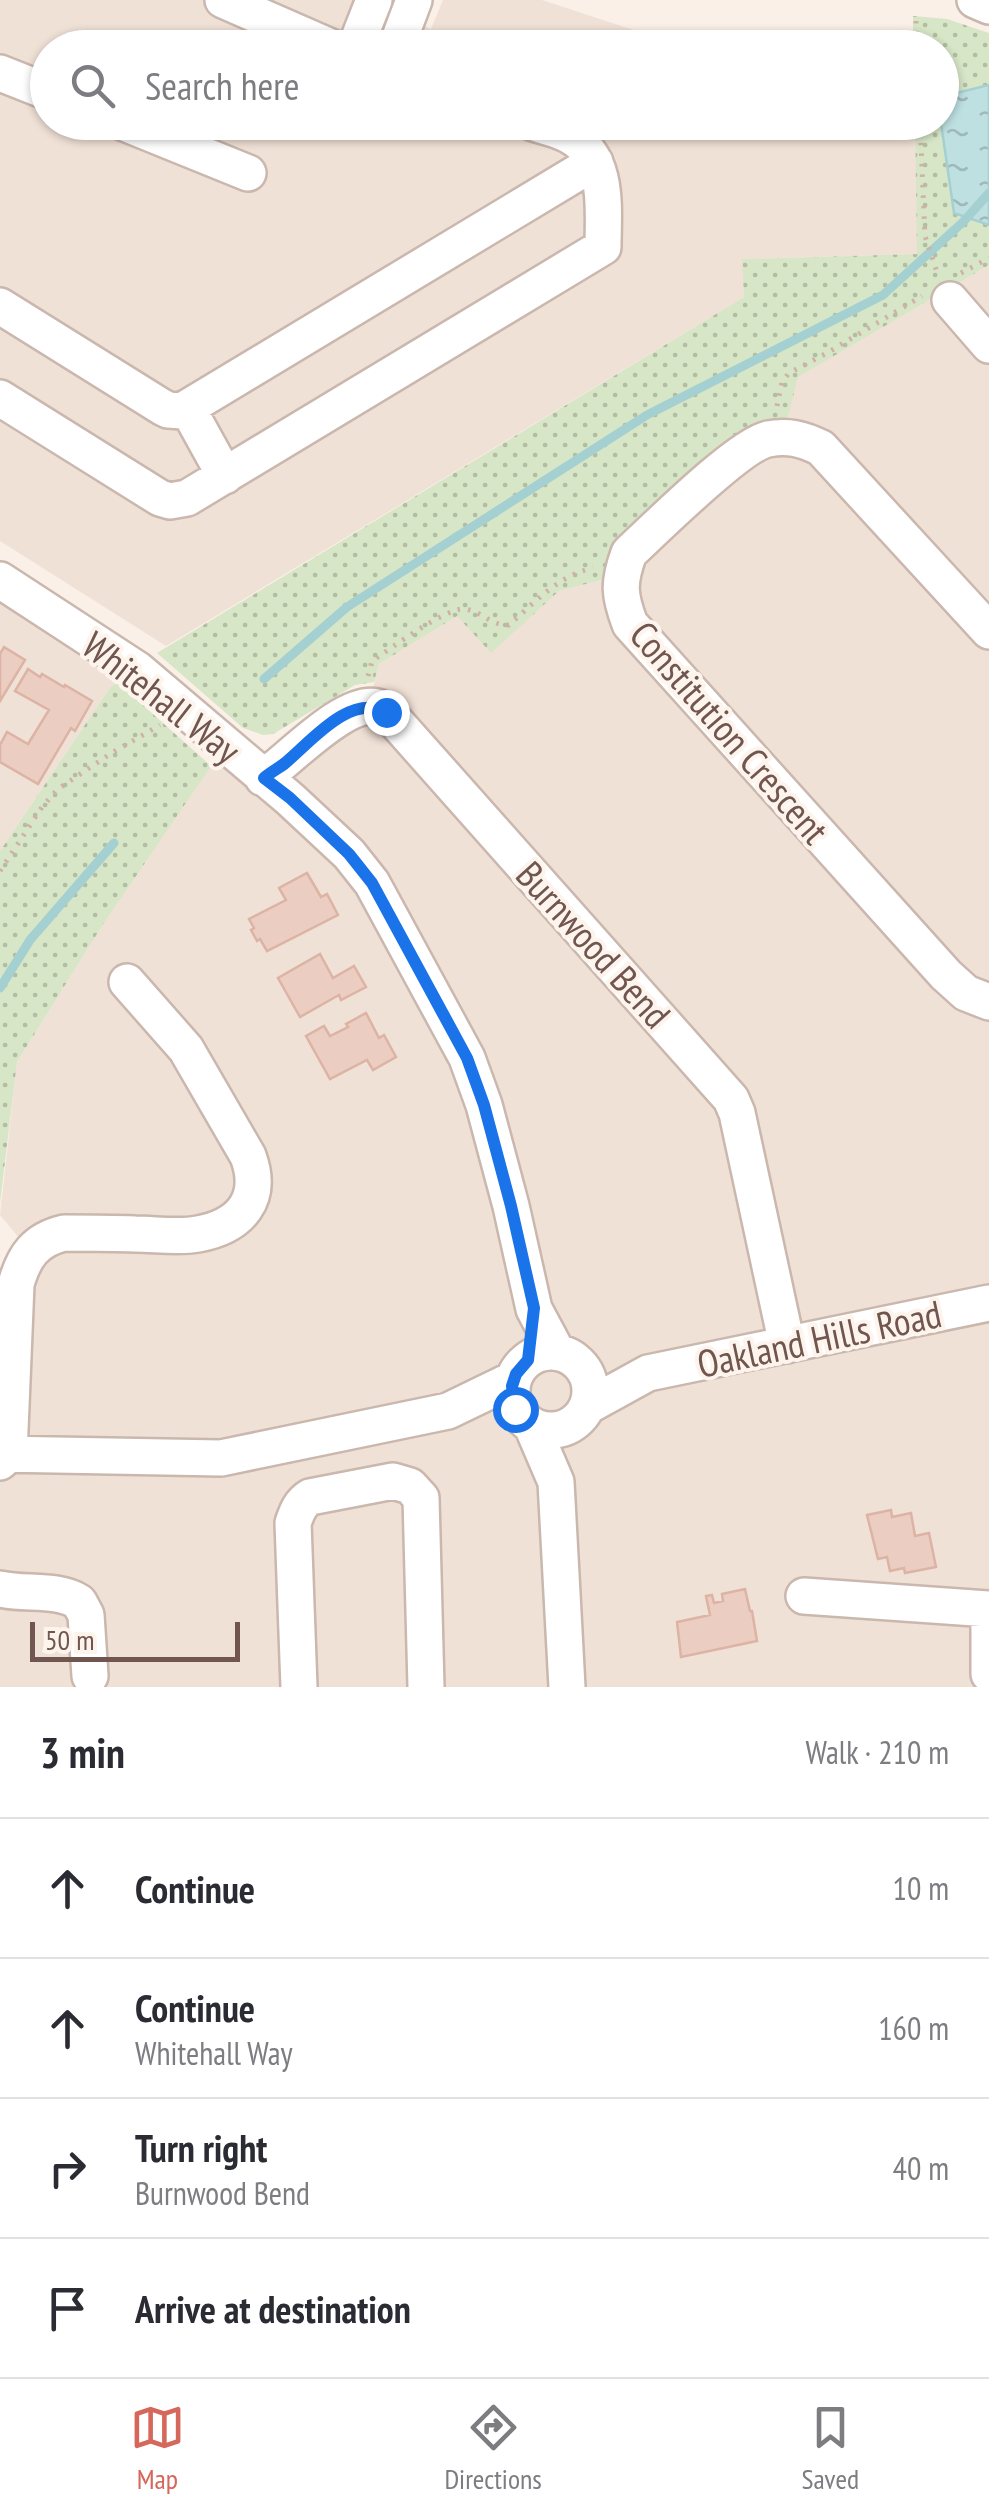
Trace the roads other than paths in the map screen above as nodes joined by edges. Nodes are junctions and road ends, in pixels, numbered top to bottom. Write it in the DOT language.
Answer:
graph roads {
  1 [pos="223,0"];
  2 [pos="374,0"];
  3 [pos="414,0"];
  4 [pos="975,0"];
  5 [pos="989,6"];
  6 [pos="292,30"];
  7 [pos="363,30"];
  8 [pos="403,30"];
  9 [pos="0,73"];
  10 [pos="30,85"];
  11 [pos="166,140"];
  12 [pos="575,140"];
  13 [pos="595,162"];
  14 [pos="248,173"];
  15 [pos="943,288"];
  16 [pos="0,306"];
  17 [pos="989,345"];
  18 [pos="0,398"];
  19 [pos="188,409"];
  20 [pos="225,476"];
  21 [pos="0,580"];
  22 [pos="989,630"];
  23 [pos="264,778"];
  24 [pos="127,982"];
  25 [pos="989,1002"];
  26 [pos="989,1304"];
  27 [pos="786,1345"];
  28 [pos="544,1363"];
  29 [pos="648,1374"];
  30 [pos="448,1410"];
  31 [pos="581,1414"];
  32 [pos="527,1422"];
  33 [pos="3,1457"];
  34 [pos="556,1482"];
  35 [pos="0,1589"];
  36 [pos="804,1596"];
  37 [pos="989,1609"];
  38 [pos="989,1626"];
  39 [pos="989,1674"];
  40 [pos="90,1676"];
  41 [pos="299,1687"];
  42 [pos="426,1687"];
  43 [pos="567,1687"];
  1 -- 6 [label="street"];
  2 -- 7 [label="street"];
  3 -- 8 [label="street"];
  4 -- 5 [label="street"];
  9 -- 10 [label="street"];
  11 -- 14 [label="street"];
  12 -- 13 [label="street"];
  13 -- 19 [label="street"];
  13 -- 20 [label="street"];
  15 -- 17 [label="street"];
  16 -- 19 [label="street"];
  18 -- 20 [label="street"];
  19 -- 20 [label="street"];
  21 -- 23 [label="street, Whitehall Way"];
  22 -- 25 [label="street, Constitution Crescent"];
  23 -- 27 [label="street, Burnwood Bend"];
  23 -- 28 [label="street, Whitehall Way"];
  24 -- 33 [label="street"];
  26 -- 27 [label="street, Oakland Hills Road"];
  27 -- 29 [label="street, Oakland Hills Road"];
  28 -- 29 [label="street, Oakland Hills Road"];
  28 -- 30 [label="street"];
  28 -- 31 [label="street"];
  28 -- 32 [label="street"];
  29 -- 31 [label="street, Oakland Hills Road"];
  30 -- 32 [label="street"];
  30 -- 33 [label="street"];
  31 -- 32 [label="street"];
  31 -- 34 [label="street"];
  32 -- 34 [label="street"];
  34 -- 43 [label="street"];
  35 -- 40 [label="street"];
  36 -- 37 [label="street"];
  38 -- 39 [label="street"];
  41 -- 42 [label="street"];
}
